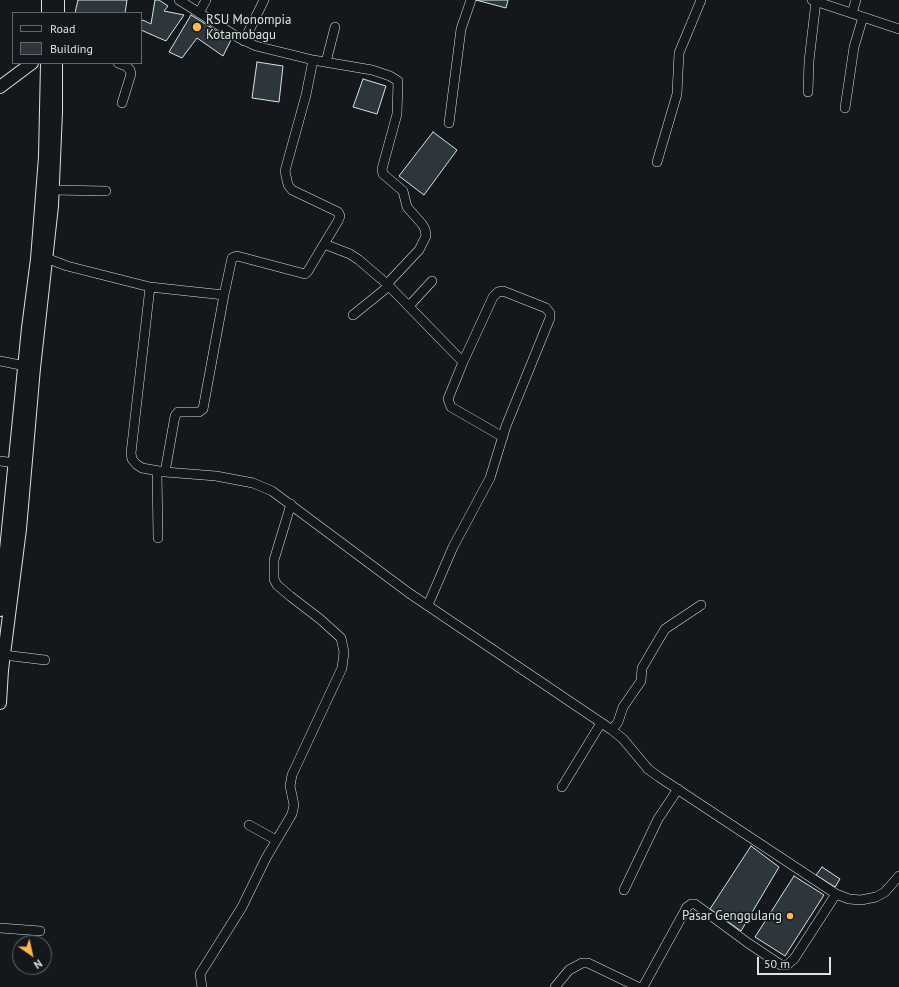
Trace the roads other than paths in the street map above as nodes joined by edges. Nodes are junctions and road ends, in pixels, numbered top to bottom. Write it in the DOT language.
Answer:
graph roads {
  1 [pos="48,0"];
  2 [pos="58,0"];
  3 [pos="179,0"];
  4 [pos="206,0"];
  5 [pos="264,0"];
  6 [pos="471,0"];
  7 [pos="701,0"];
  8 [pos="856,0"];
  9 [pos="814,1"];
  10 [pos="48,12"];
  11 [pos="58,12"];
  12 [pos="199,12"];
  13 [pos="852,13"];
  14 [pos="863,17"];
  15 [pos="335,27"];
  16 [pos="899,29"];
  17 [pos="244,41"];
  18 [pos="313,60"];
  19 [pos="326,62"];
  20 [pos="31,64"];
  21 [pos="47,64"];
  22 [pos="56,64"];
  23 [pos="121,64"];
  24 [pos="0,87"];
  25 [pos="808,92"];
  26 [pos="122,103"];
  27 [pos="845,108"];
  28 [pos="449,123"];
  29 [pos="657,162"];
  30 [pos="52,190"];
  31 [pos="106,191"];
  32 [pos="324,244"];
  33 [pos="41,259"];
  34 [pos="432,281"];
  35 [pos="388,285"];
  36 [pos="150,287"];
  37 [pos="224,295"];
  38 [pos="409,306"];
  39 [pos="353,315"];
  40 [pos="0,361"];
  41 [pos="463,362"];
  42 [pos="29,367"];
  43 [pos="502,437"];
  44 [pos="0,460"];
  45 [pos="15,464"];
  46 [pos="161,471"];
  47 [pos="291,504"];
  48 [pos="158,538"];
  49 [pos="428,605"];
  50 [pos="701,605"];
  51 [pos="0,610"];
  52 [pos="4,655"];
  53 [pos="45,660"];
  54 [pos="1,670"];
  55 [pos="0,703"];
  56 [pos="601,723"];
  57 [pos="612,730"];
  58 [pos="562,787"];
  59 [pos="678,789"];
  60 [pos="249,825"];
  61 [pos="276,840"];
  62 [pos="899,876"];
  63 [pos="624,890"];
  64 [pos="836,894"];
  65 [pos="0,928"];
  66 [pos="40,932"];
  67 [pos="202,987"];
  68 [pos="555,987"];
  69 [pos="638,987"];
  70 [pos="643,987"];
  1 -- 10 [label="main road"];
  2 -- 11 [label="main road"];
  3 -- 12 [label="street"];
  4 -- 12 [label="street"];
  5 -- 17 [label="street"];
  6 -- 28 [label="street"];
  7 -- 29 [label="street"];
  8 -- 13 [label="street"];
  9 -- 13 [label="street"];
  9 -- 25 [label="street"];
  12 -- 17 [label="street"];
  13 -- 14 [label="street"];
  14 -- 16 [label="street"];
  14 -- 27 [label="street"];
  15 -- 19 [label="street"];
  17 -- 18 [label="street"];
  18 -- 19 [label="street"];
  18 -- 32 [label="street"];
  19 -- 35 [label="street"];
  20 -- 24 [label="main road"];
  21 -- 33 [label="main road"];
  22 -- 30 [label="main road"];
  23 -- 26 [label="street"];
  30 -- 31 [label="street"];
  30 -- 33 [label="main road"];
  32 -- 35 [label="street"];
  32 -- 37 [label="street"];
  33 -- 36 [label="street"];
  33 -- 42 [label="main road"];
  34 -- 38 [label="street"];
  35 -- 38 [label="street"];
  35 -- 39 [label="street"];
  36 -- 37 [label="street"];
  36 -- 46 [label="street"];
  37 -- 46 [label="street"];
  38 -- 41 [label="street"];
  40 -- 42 [label="street"];
  41 -- 43 [label="street"];
  41 -- 43 [label="street"];
  42 -- 45 [label="main road"];
  42 -- 52 [label="main road"];
  43 -- 49 [label="street"];
  44 -- 45 [label="street"];
  45 -- 51 [label="main road"];
  46 -- 47 [label="street"];
  46 -- 48 [label="street"];
  47 -- 49 [label="street"];
  47 -- 61 [label="street"];
  49 -- 56 [label="street"];
  50 -- 57 [label="street"];
  52 -- 53 [label="street"];
  52 -- 54 [label="main road"];
  54 -- 55 [label="main road"];
  56 -- 57 [label="street"];
  56 -- 58 [label="street"];
  57 -- 59 [label="street"];
  59 -- 63 [label="street"];
  59 -- 64 [label="street"];
  60 -- 61 [label="street"];
  61 -- 67 [label="street"];
  62 -- 64 [label="street"];
  64 -- 70 [label="street"];
  65 -- 66 [label="street"];
  68 -- 69 [label="street"];
}
